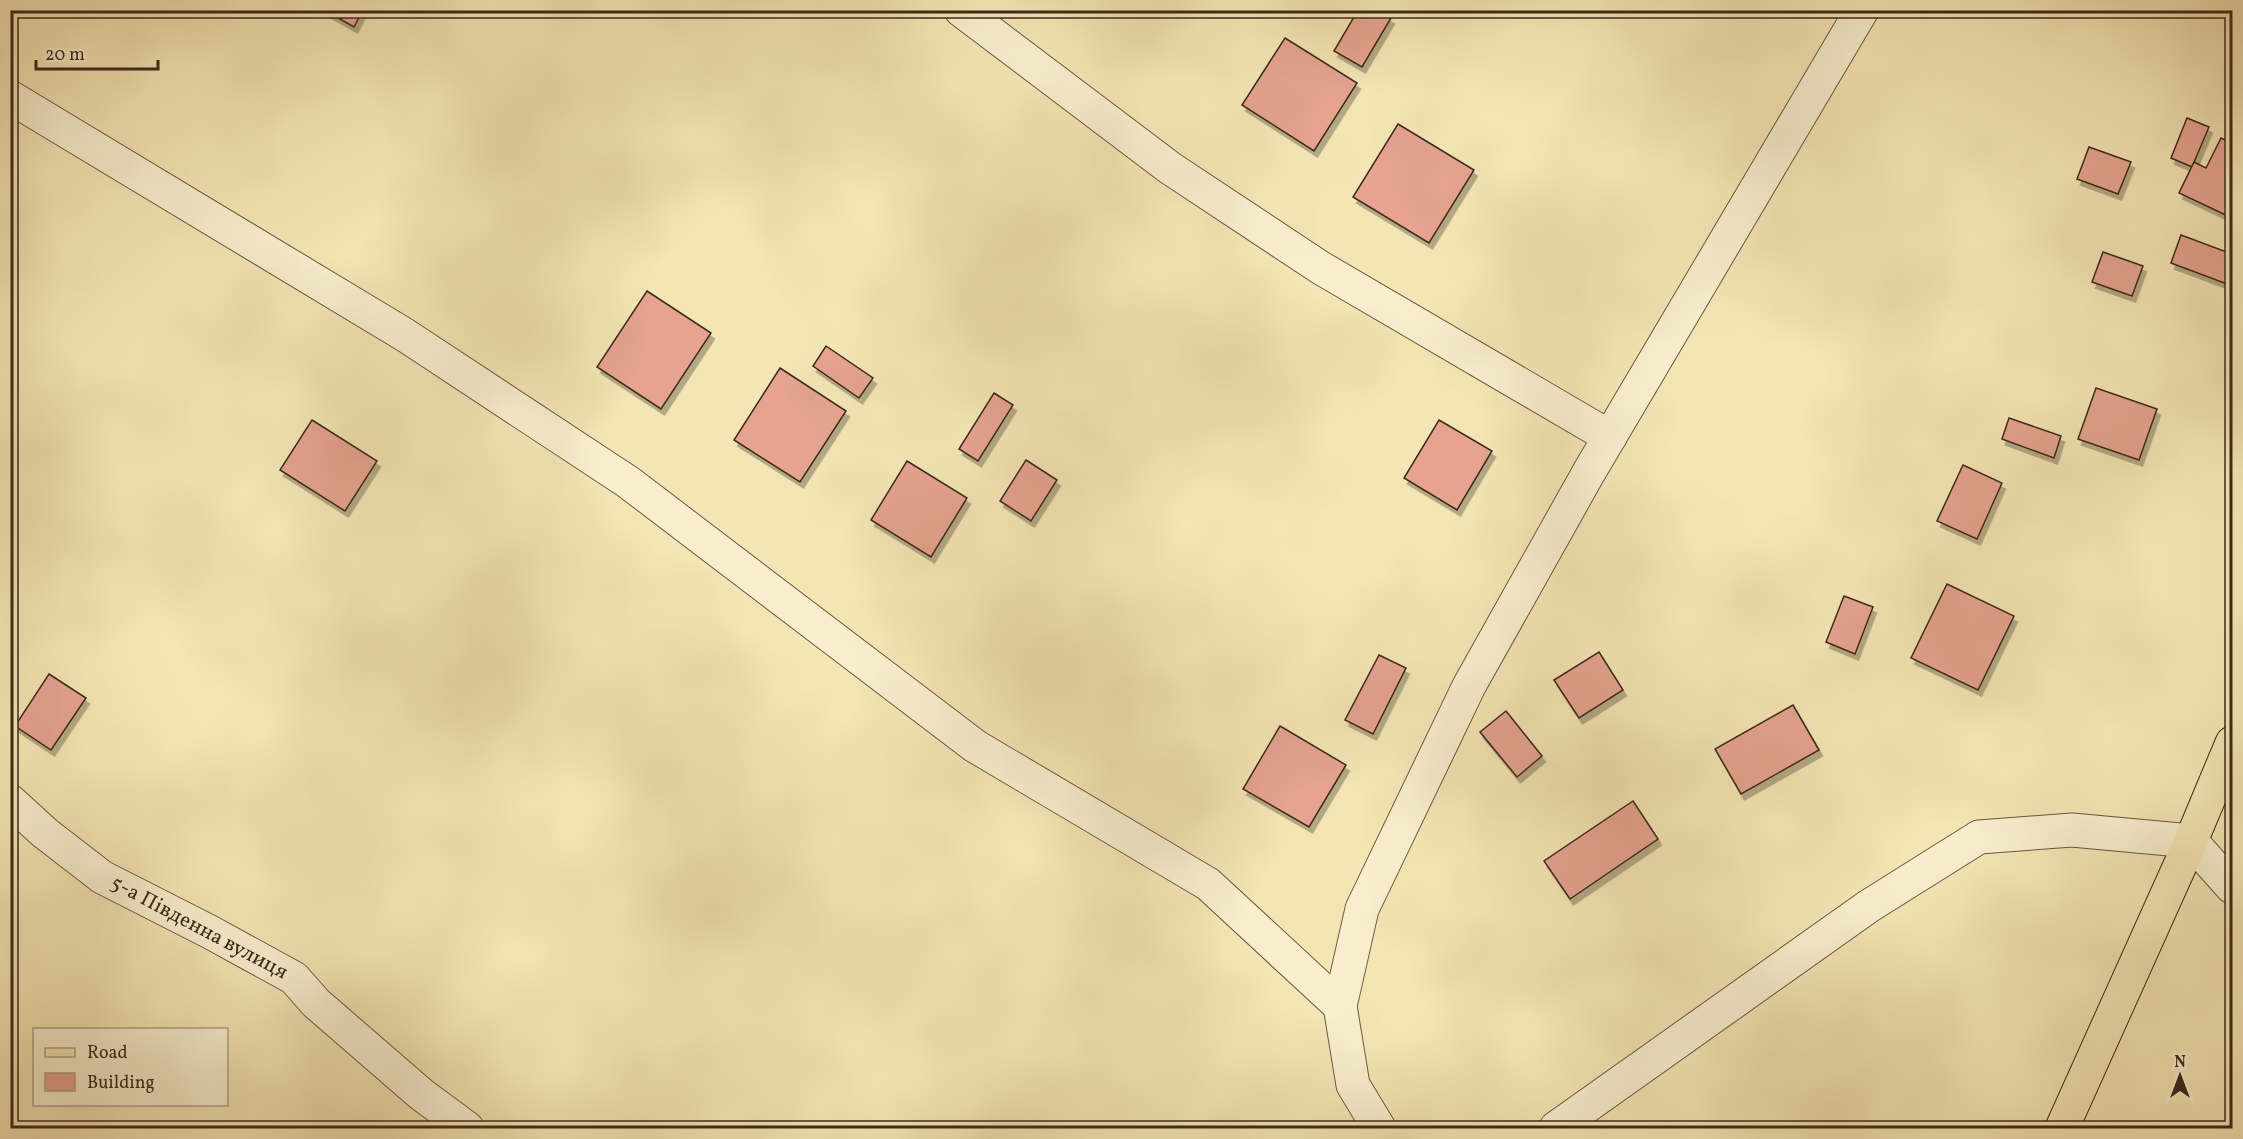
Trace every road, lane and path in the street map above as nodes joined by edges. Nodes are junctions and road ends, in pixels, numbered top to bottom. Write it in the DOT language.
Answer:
graph roads {
  1 [pos="961,10"];
  2 [pos="1862,10"];
  3 [pos="10,97"];
  4 [pos="1610,437"];
  5 [pos="2232,743"];
  6 [pos="10,801"];
  7 [pos="2191,841"];
  8 [pos="2232,887"];
  9 [pos="1340,1006"];
  10 [pos="466,1128"];
  11 [pos="1379,1128"];
  12 [pos="1556,1128"];
  13 [pos="2062,1128"];
  1 -- 4 [label="street"];
  2 -- 4 [label="street"];
  3 -- 9 [label="street"];
  4 -- 9 [label="street"];
  5 -- 7 [label="main road"];
  6 -- 10 [label="street, 5-а Південна вулиця"];
  7 -- 8 [label="street"];
  7 -- 12 [label="street"];
  7 -- 13 [label="main road"];
  9 -- 11 [label="street"];
}
